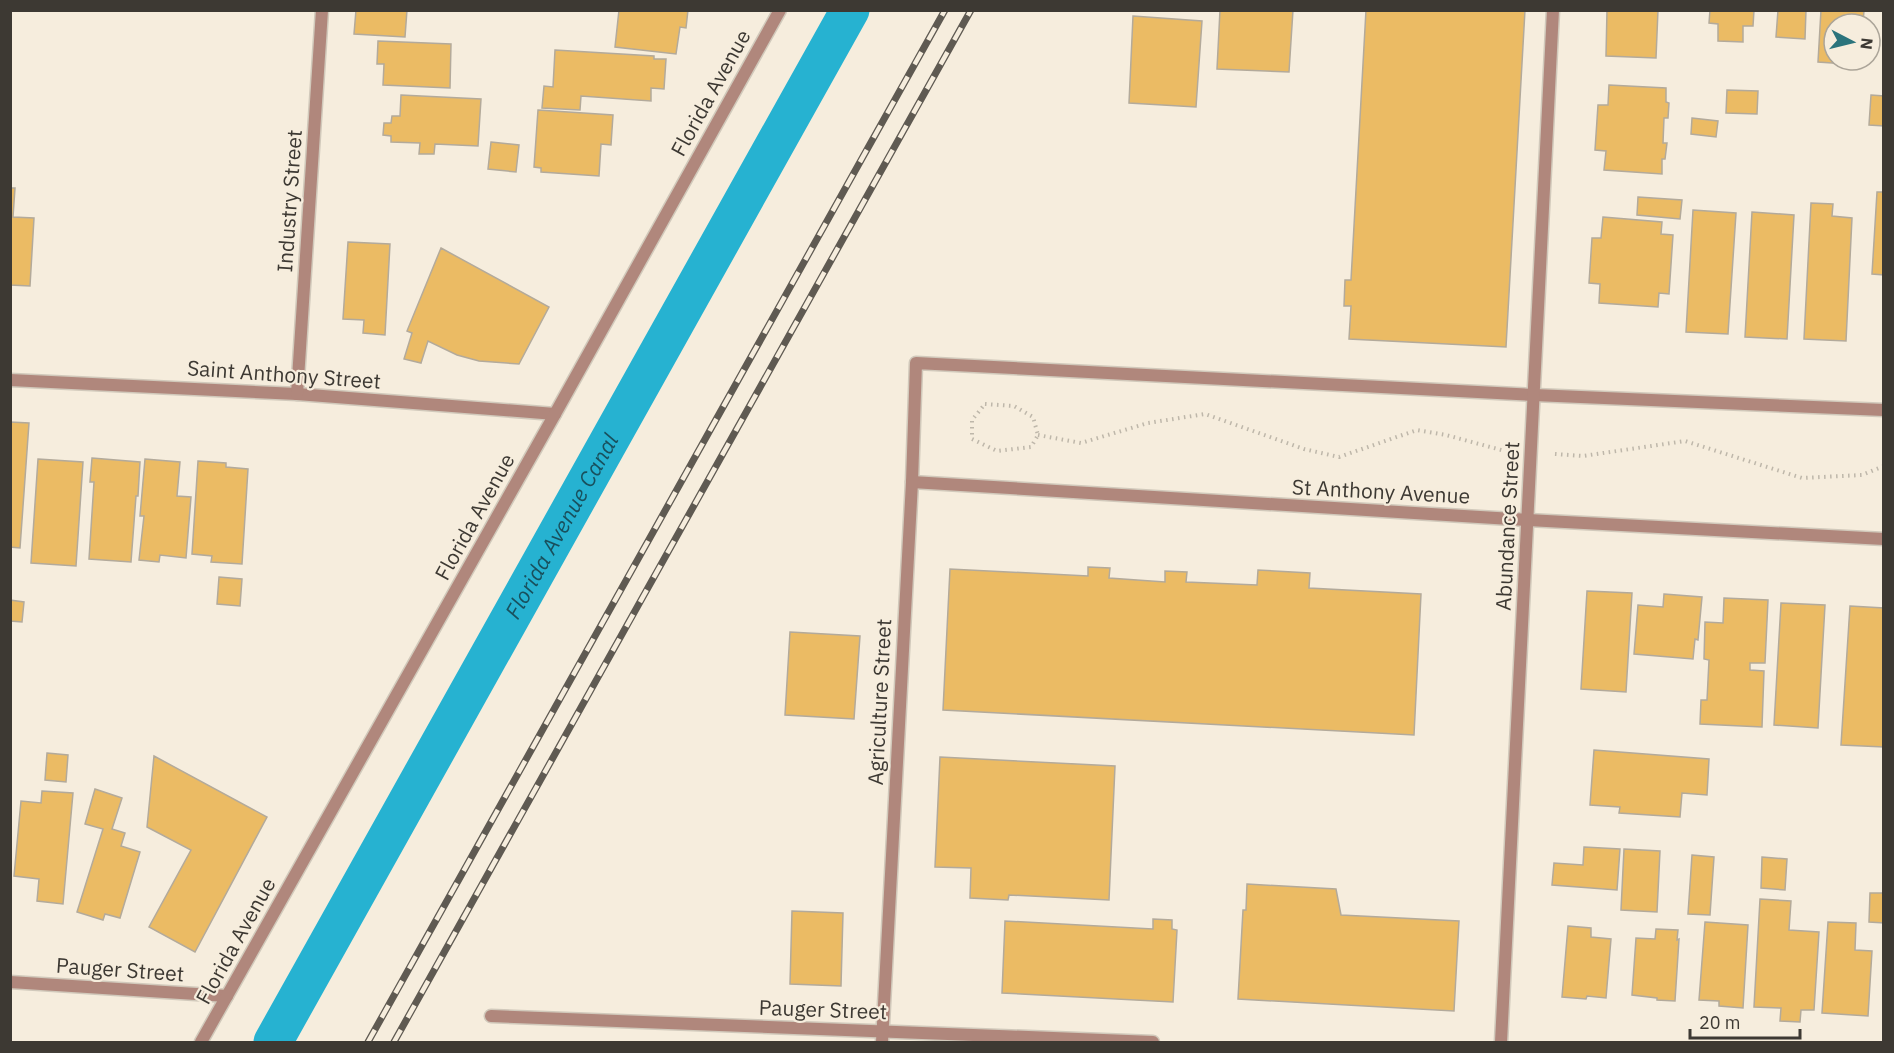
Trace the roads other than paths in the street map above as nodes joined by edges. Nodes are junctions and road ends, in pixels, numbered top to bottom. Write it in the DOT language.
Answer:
graph roads {
  1 [pos="322,10"];
  2 [pos="780,10"];
  3 [pos="1553,10"];
  4 [pos="10,380"];
  5 [pos="297,394"];
  6 [pos="1534,395"];
  7 [pos="1884,410"];
  8 [pos="555,414"];
  9 [pos="912,482"];
  10 [pos="1528,520"];
  11 [pos="1884,539"];
  12 [pos="10,982"];
  13 [pos="227,996"];
  14 [pos="491,1016"];
  15 [pos="882,1037"];
  16 [pos="201,1042"];
  17 [pos="1153,1042"];
  18 [pos="1501,1042"];
  1 -- 5 [label="street, Industry Street"];
  2 -- 8 [label="street, Florida Avenue"];
  3 -- 6 [label="street, Abundance Street"];
  4 -- 5 [label="street, Saint Anthony Street"];
  5 -- 8 [label="street, Saint Anthony Street"];
  6 -- 7 [label="street"];
  6 -- 9 [label="street, Agriculture Street"];
  6 -- 10 [label="street, Abundance Street"];
  8 -- 13 [label="street, Florida Avenue"];
  9 -- 10 [label="street, St Anthony Avenue"];
  9 -- 15 [label="street, Agriculture Street"];
  10 -- 11 [label="street, St Anthony Avenue"];
  10 -- 18 [label="street, Abundance Street"];
  12 -- 13 [label="street, Pauger Street"];
  13 -- 16 [label="street, Florida Avenue"];
  14 -- 15 [label="street, Pauger Street"];
  15 -- 17 [label="street, Pauger Street"];
}
